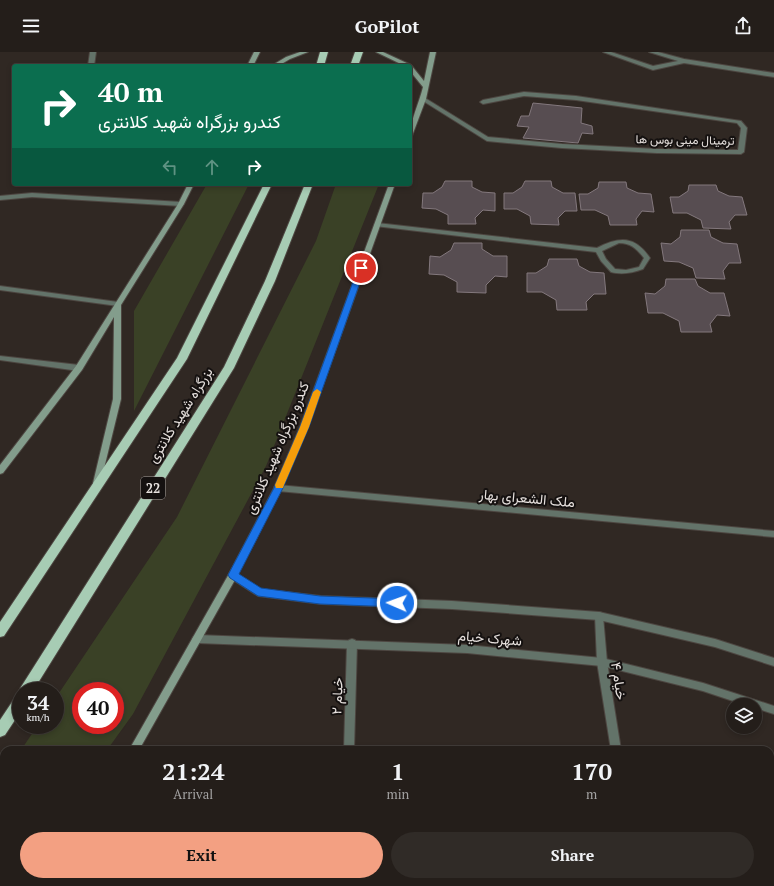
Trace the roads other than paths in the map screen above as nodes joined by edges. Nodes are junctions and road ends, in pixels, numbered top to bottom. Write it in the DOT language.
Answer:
graph roads {
  1 [pos="93,52"];
  2 [pos="257,52"];
  3 [pos="305,52"];
  4 [pos="324,52"];
  5 [pos="359,52"];
  6 [pos="379,52"];
  7 [pos="433,52"];
  8 [pos="606,52"];
  9 [pos="652,52"];
  10 [pos="684,61"];
  11 [pos="91,64"];
  12 [pos="251,64"];
  13 [pos="278,64"];
  14 [pos="321,64"];
  15 [pos="355,64"];
  16 [pos="403,64"];
  17 [pos="412,71"];
  18 [pos="774,75"];
  19 [pos="425,86"];
  20 [pos="423,99"];
  21 [pos="483,102"];
  22 [pos="412,129"];
  23 [pos="190,186"];
  24 [pos="267,186"];
  25 [pos="309,186"];
  26 [pos="391,186"];
  27 [pos="0,198"];
  28 [pos="181,204"];
  29 [pos="377,225"];
  30 [pos="598,250"];
  31 [pos="0,288"];
  32 [pos="118,304"];
  33 [pos="0,358"];
  34 [pos="79,368"];
  35 [pos="0,471"];
  36 [pos="97,486"];
  37 [pos="278,488"];
  38 [pos="774,534"];
  39 [pos="233,575"];
  40 [pos="599,616"];
  41 [pos="0,632"];
  42 [pos="197,639"];
  43 [pos="352,643"];
  44 [pos="602,662"];
  45 [pos="774,662"];
  46 [pos="32,682"];
  47 [pos="774,710"];
  48 [pos="12,714"];
  49 [pos="0,732"];
  50 [pos="136,746"];
  51 [pos="349,746"];
  52 [pos="615,746"];
  1 -- 11 [label="street"];
  2 -- 12 [label="main road"];
  3 -- 13 [label="main road"];
  4 -- 14 [label="highway"];
  5 -- 15 [label="highway"];
  6 -- 16 [label="main road"];
  7 -- 19 [label="main road"];
  8 -- 10 [label="street"];
  9 -- 10 [label="street"];
  10 -- 18 [label="street"];
  17 -- 19 [label="main road"];
  19 -- 20 [label="main road"];
  20 -- 21 [label="street, ترمینال مینی بوس ها"];
  20 -- 22 [label="main road"];
  23 -- 28 [label="main road"];
  24 -- 36 [label="highway, بزرگراه شهید کلانتری"];
  25 -- 46 [label="highway, بزرگراه شهید کلانتری / 22"];
  26 -- 29 [label="main road, کندرو بزرگراه شهید کلانتری"];
  27 -- 28 [label="street"];
  28 -- 32 [label="main road"];
  29 -- 30 [label="street"];
  29 -- 37 [label="main road, کندرو بزرگراه شهید کلانتری"];
  30 -- 30 [label="street"];
  31 -- 32 [label="street"];
  32 -- 34 [label="main road"];
  32 -- 36 [label="main road"];
  33 -- 34 [label="street"];
  34 -- 35 [label="main road"];
  36 -- 41 [label="highway, بزرگراه شهید کلانتری"];
  37 -- 38 [label="street, ملک الشعرای بهار"];
  37 -- 39 [label="main road, کندرو بزرگراه شهید کلانتری"];
  39 -- 40 [label="street"];
  39 -- 42 [label="main road, کندرو بزرگراه شهید کلانتری"];
  40 -- 44 [label="street, خیام ۴"];
  40 -- 45 [label="street"];
  42 -- 43 [label="street, شهرک خیام"];
  42 -- 50 [label="main road, کندرو بزرگراه شهید کلانتری"];
  43 -- 44 [label="street, شهرک خیام"];
  43 -- 51 [label="street, خیام ۲"];
  44 -- 47 [label="street, شهرک خیام"];
  44 -- 52 [label="street, خیام ۴"];
  48 -- 49 [label="highway"];
}
